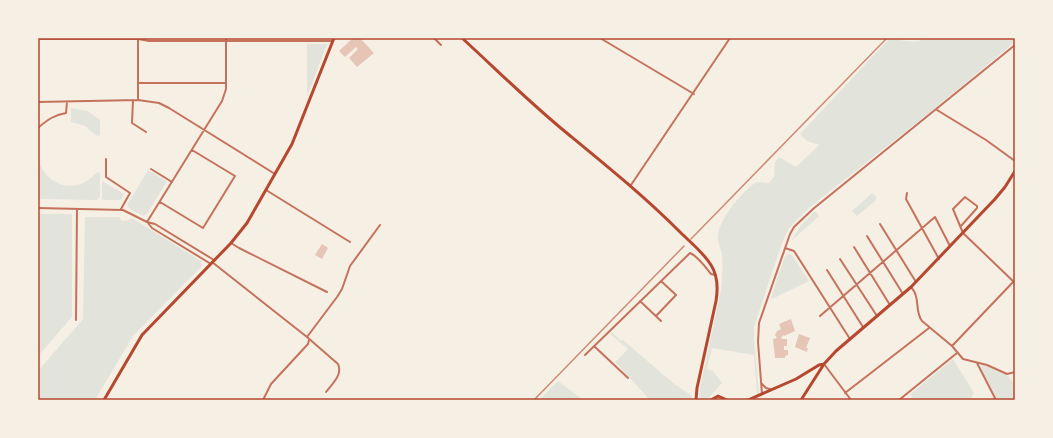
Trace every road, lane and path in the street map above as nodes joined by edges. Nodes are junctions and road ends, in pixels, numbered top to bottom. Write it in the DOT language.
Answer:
graph roads {
  1 [pos="142,38"];
  2 [pos="226,38"];
  3 [pos="434,38"];
  4 [pos="462,38"];
  5 [pos="600,38"];
  6 [pos="730,38"];
  7 [pos="74,39"];
  8 [pos="138,39"];
  9 [pos="334,39"];
  10 [pos="38,40"];
  11 [pos="226,42"];
  12 [pos="441,45"];
  13 [pos="1015,45"];
  14 [pos="138,83"];
  15 [pos="225,83"];
  16 [pos="694,94"];
  17 [pos="133,100"];
  18 [pos="138,100"];
  19 [pos="38,102"];
  20 [pos="66,102"];
  21 [pos="937,110"];
  22 [pos="38,128"];
  23 [pos="204,129"];
  24 [pos="146,132"];
  25 [pos="192,150"];
  26 [pos="106,159"];
  27 [pos="1015,161"];
  28 [pos="151,170"];
  29 [pos="1015,171"];
  30 [pos="275,174"];
  31 [pos="172,182"];
  32 [pos="631,185"];
  33 [pos="266,190"];
  34 [pos="907,193"];
  35 [pos="160,202"];
  36 [pos="38,208"];
  37 [pos="77,209"];
  38 [pos="121,210"];
  39 [pos="147,222"];
  40 [pos="880,224"];
  41 [pos="380,225"];
  42 [pos="961,226"];
  43 [pos="921,228"];
  44 [pos="963,233"];
  45 [pos="867,236"];
  46 [pos="350,242"];
  47 [pos="231,243"];
  48 [pos="950,246"];
  49 [pos="854,247"];
  50 [pos="785,248"];
  51 [pos="896,250"];
  52 [pos="840,258"];
  53 [pos="939,259"];
  54 [pos="212,262"];
  55 [pos="883,262"];
  56 [pos="827,270"];
  57 [pos="870,273"];
  58 [pos="715,275"];
  59 [pos="661,280"];
  60 [pos="916,282"];
  61 [pos="1015,282"];
  62 [pos="857,285"];
  63 [pos="911,287"];
  64 [pos="327,292"];
  65 [pos="903,294"];
  66 [pos="844,296"];
  67 [pos="640,301"];
  68 [pos="890,305"];
  69 [pos="830,307"];
  70 [pos="656,316"];
  71 [pos="820,316"];
  72 [pos="877,316"];
  73 [pos="76,320"];
  74 [pos="661,321"];
  75 [pos="863,327"];
  76 [pos="929,328"];
  77 [pos="307,337"];
  78 [pos="850,339"];
  79 [pos="309,340"];
  80 [pos="594,346"];
  81 [pos="952,346"];
  82 [pos="957,353"];
  83 [pos="585,356"];
  84 [pos="977,363"];
  85 [pos="824,364"];
  86 [pos="1015,372"];
  87 [pos="628,378"];
  88 [pos="761,382"];
  89 [pos="773,389"];
  90 [pos="326,392"];
  91 [pos="845,393"];
  92 [pos="762,394"];
  93 [pos="104,400"];
  94 [pos="263,400"];
  95 [pos="696,400"];
  96 [pos="710,400"];
  97 [pos="727,400"];
  98 [pos="748,400"];
  99 [pos="801,400"];
  100 [pos="851,400"];
  101 [pos="899,400"];
  102 [pos="996,400"];
  1 -- 8 [label="street"];
  2 -- 11 [label="street"];
  3 -- 12 [label="street"];
  4 -- 32 [label="main road"];
  5 -- 16 [label="street"];
  6 -- 16 [label="street"];
  7 -- 8 [label="street"];
  7 -- 10 [label="street"];
  8 -- 11 [label="street"];
  8 -- 14 [label="street"];
  9 -- 11 [label="street"];
  9 -- 30 [label="main road"];
  11 -- 15 [label="street"];
  13 -- 21 [label="street"];
  14 -- 15 [label="street"];
  14 -- 18 [label="street"];
  15 -- 23 [label="street"];
  16 -- 32 [label="street"];
  17 -- 18 [label="street"];
  17 -- 20 [label="street"];
  17 -- 24 [label="street"];
  18 -- 23 [label="street"];
  19 -- 20 [label="street"];
  20 -- 22 [label="street"];
  21 -- 27 [label="street"];
  21 -- 50 [label="street"];
  23 -- 25 [label="street"];
  23 -- 30 [label="street"];
  25 -- 31 [label="street"];
  25 -- 35 [label="street"];
  26 -- 38 [label="street"];
  28 -- 31 [label="street"];
  29 -- 44 [label="main road"];
  30 -- 33 [label="main road"];
  31 -- 35 [label="street"];
  32 -- 58 [label="main road"];
  33 -- 46 [label="street"];
  33 -- 47 [label="main road"];
  34 -- 43 [label="street"];
  35 -- 39 [label="street"];
  36 -- 37 [label="street"];
  37 -- 38 [label="street"];
  37 -- 73 [label="street"];
  38 -- 39 [label="street"];
  39 -- 54 [label="street"];
  39 -- 54 [label="street"];
  40 -- 51 [label="street"];
  41 -- 77 [label="street"];
  42 -- 42 [label="street"];
  42 -- 44 [label="street"];
  43 -- 48 [label="street"];
  43 -- 51 [label="street"];
  43 -- 53 [label="street"];
  44 -- 48 [label="main road"];
  44 -- 61 [label="street"];
  45 -- 55 [label="street"];
  47 -- 54 [label="main road"];
  47 -- 64 [label="street"];
  48 -- 53 [label="main road"];
  49 -- 57 [label="street"];
  50 -- 69 [label="street"];
  50 -- 88 [label="street"];
  51 -- 55 [label="street"];
  51 -- 60 [label="street"];
  52 -- 62 [label="street"];
  53 -- 60 [label="main road"];
  54 -- 77 [label="street"];
  54 -- 93 [label="main road"];
  55 -- 57 [label="street"];
  55 -- 65 [label="street"];
  56 -- 66 [label="street"];
  57 -- 62 [label="street"];
  57 -- 68 [label="street"];
  58 -- 59 [label="street"];
  58 -- 95 [label="main road"];
  59 -- 67 [label="street"];
  59 -- 70 [label="street"];
  60 -- 63 [label="main road"];
  61 -- 81 [label="street"];
  62 -- 66 [label="street"];
  62 -- 72 [label="street"];
  63 -- 65 [label="main road"];
  63 -- 76 [label="street"];
  65 -- 68 [label="main road"];
  66 -- 69 [label="street"];
  66 -- 75 [label="street"];
  67 -- 70 [label="street"];
  67 -- 80 [label="street"];
  68 -- 72 [label="main road"];
  69 -- 71 [label="street"];
  69 -- 78 [label="street"];
  70 -- 74 [label="street"];
  72 -- 75 [label="main road"];
  75 -- 78 [label="main road"];
  76 -- 81 [label="street"];
  76 -- 91 [label="street"];
  77 -- 79 [label="street"];
  78 -- 85 [label="main road"];
  79 -- 90 [label="street"];
  79 -- 94 [label="street"];
  80 -- 83 [label="street"];
  80 -- 87 [label="street"];
  81 -- 82 [label="street"];
  82 -- 84 [label="street"];
  82 -- 101 [label="street"];
  84 -- 86 [label="street"];
  84 -- 102 [label="street"];
  85 -- 89 [label="main road"];
  85 -- 91 [label="street"];
  85 -- 99 [label="main road"];
  88 -- 89 [label="street"];
  88 -- 92 [label="street"];
  89 -- 92 [label="main road"];
  91 -- 100 [label="street"];
  92 -- 98 [label="main road"];
  96 -- 97 [label="main road"];
}
